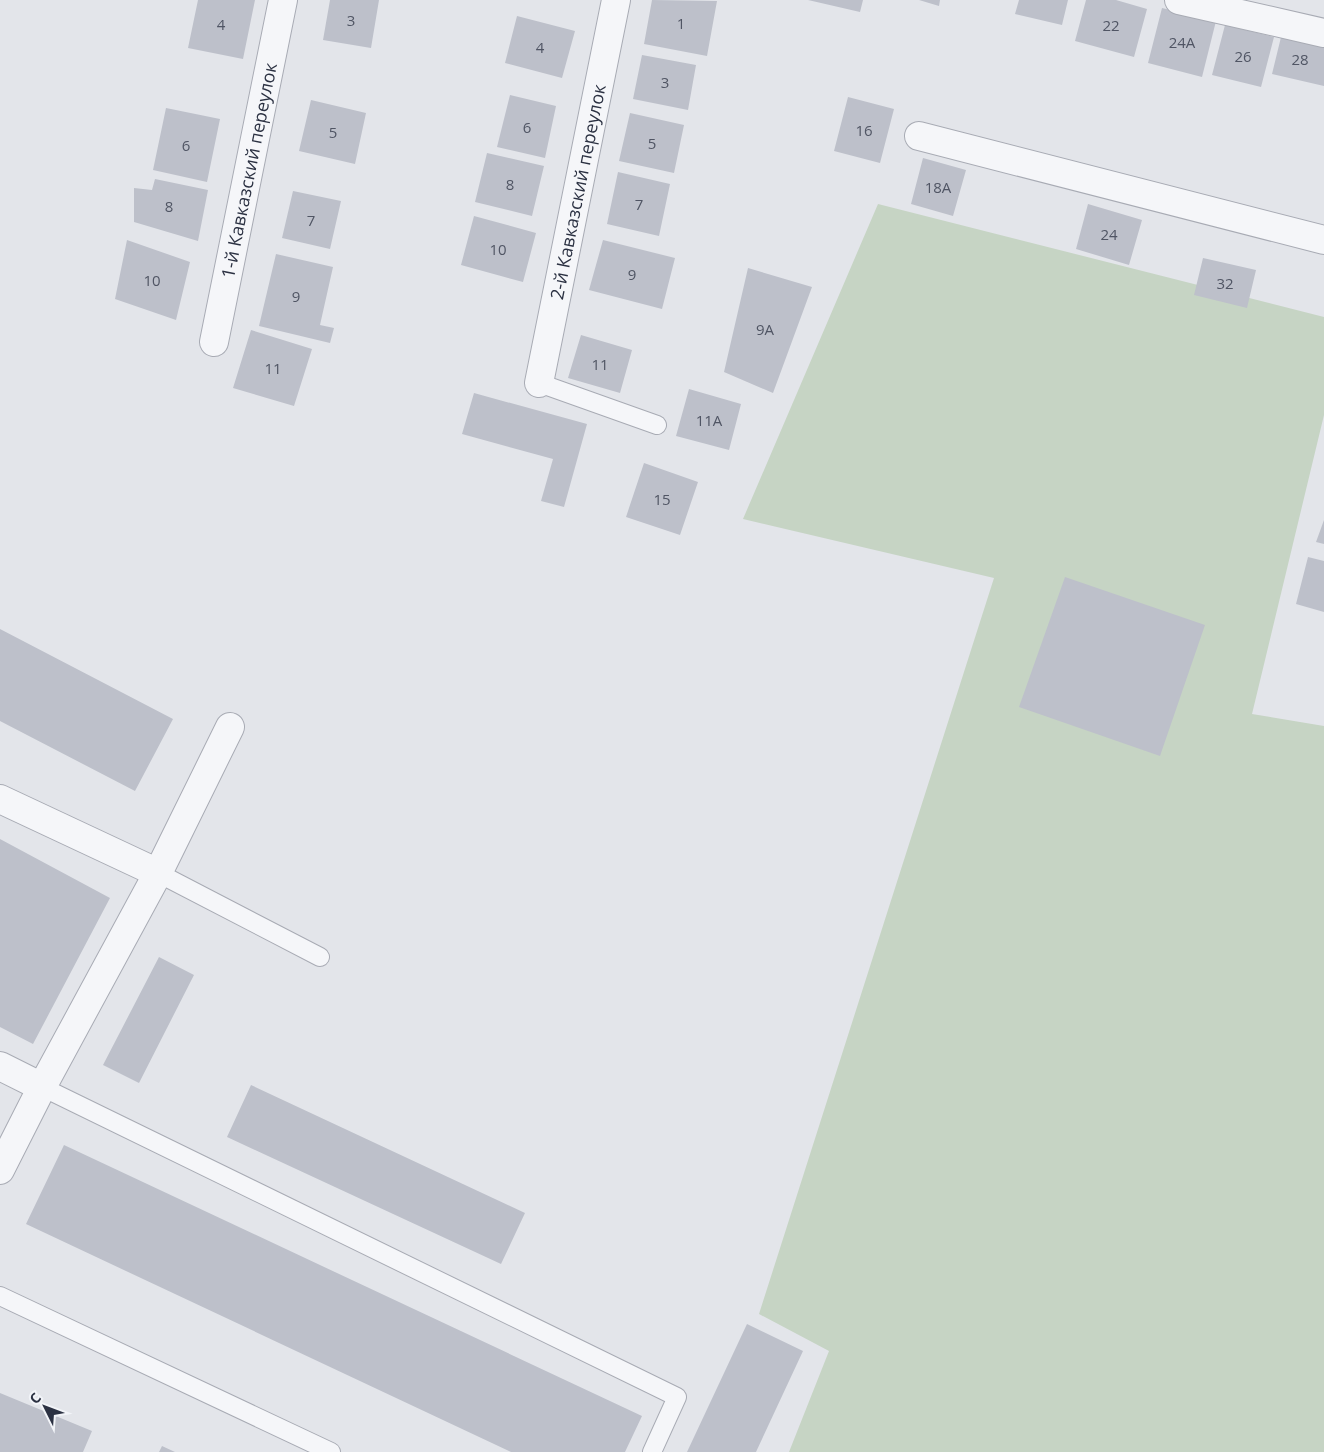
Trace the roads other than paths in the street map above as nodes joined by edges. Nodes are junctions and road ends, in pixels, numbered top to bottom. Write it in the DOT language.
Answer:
graph roads {
  1 [pos="284,0"];
  2 [pos="616,0"];
  3 [pos="1179,0"];
  4 [pos="1324,34"];
  5 [pos="919,136"];
  6 [pos="1324,240"];
  7 [pos="214,342"];
  8 [pos="539,383"];
  9 [pos="657,425"];
  10 [pos="230,727"];
  11 [pos="0,799"];
  12 [pos="158,874"];
  13 [pos="320,958"];
  14 [pos="0,1066"];
  15 [pos="42,1087"];
  16 [pos="0,1170"];
  17 [pos="0,1296"];
  18 [pos="332,1452"];
  19 [pos="652,1452"];
  1 -- 7 [label="street, 1-й Кавказский переулок"];
  2 -- 8 [label="street, 2-й Кавказский переулок"];
  3 -- 4 [label="street"];
  5 -- 6 [label="street"];
  8 -- 9 [label="lane"];
  10 -- 12 [label="street"];
  11 -- 12 [label="street"];
  12 -- 13 [label="lane"];
  12 -- 15 [label="street"];
  14 -- 15 [label="street"];
  15 -- 16 [label="street"];
  15 -- 19 [label="lane"];
  17 -- 18 [label="lane"];
}
